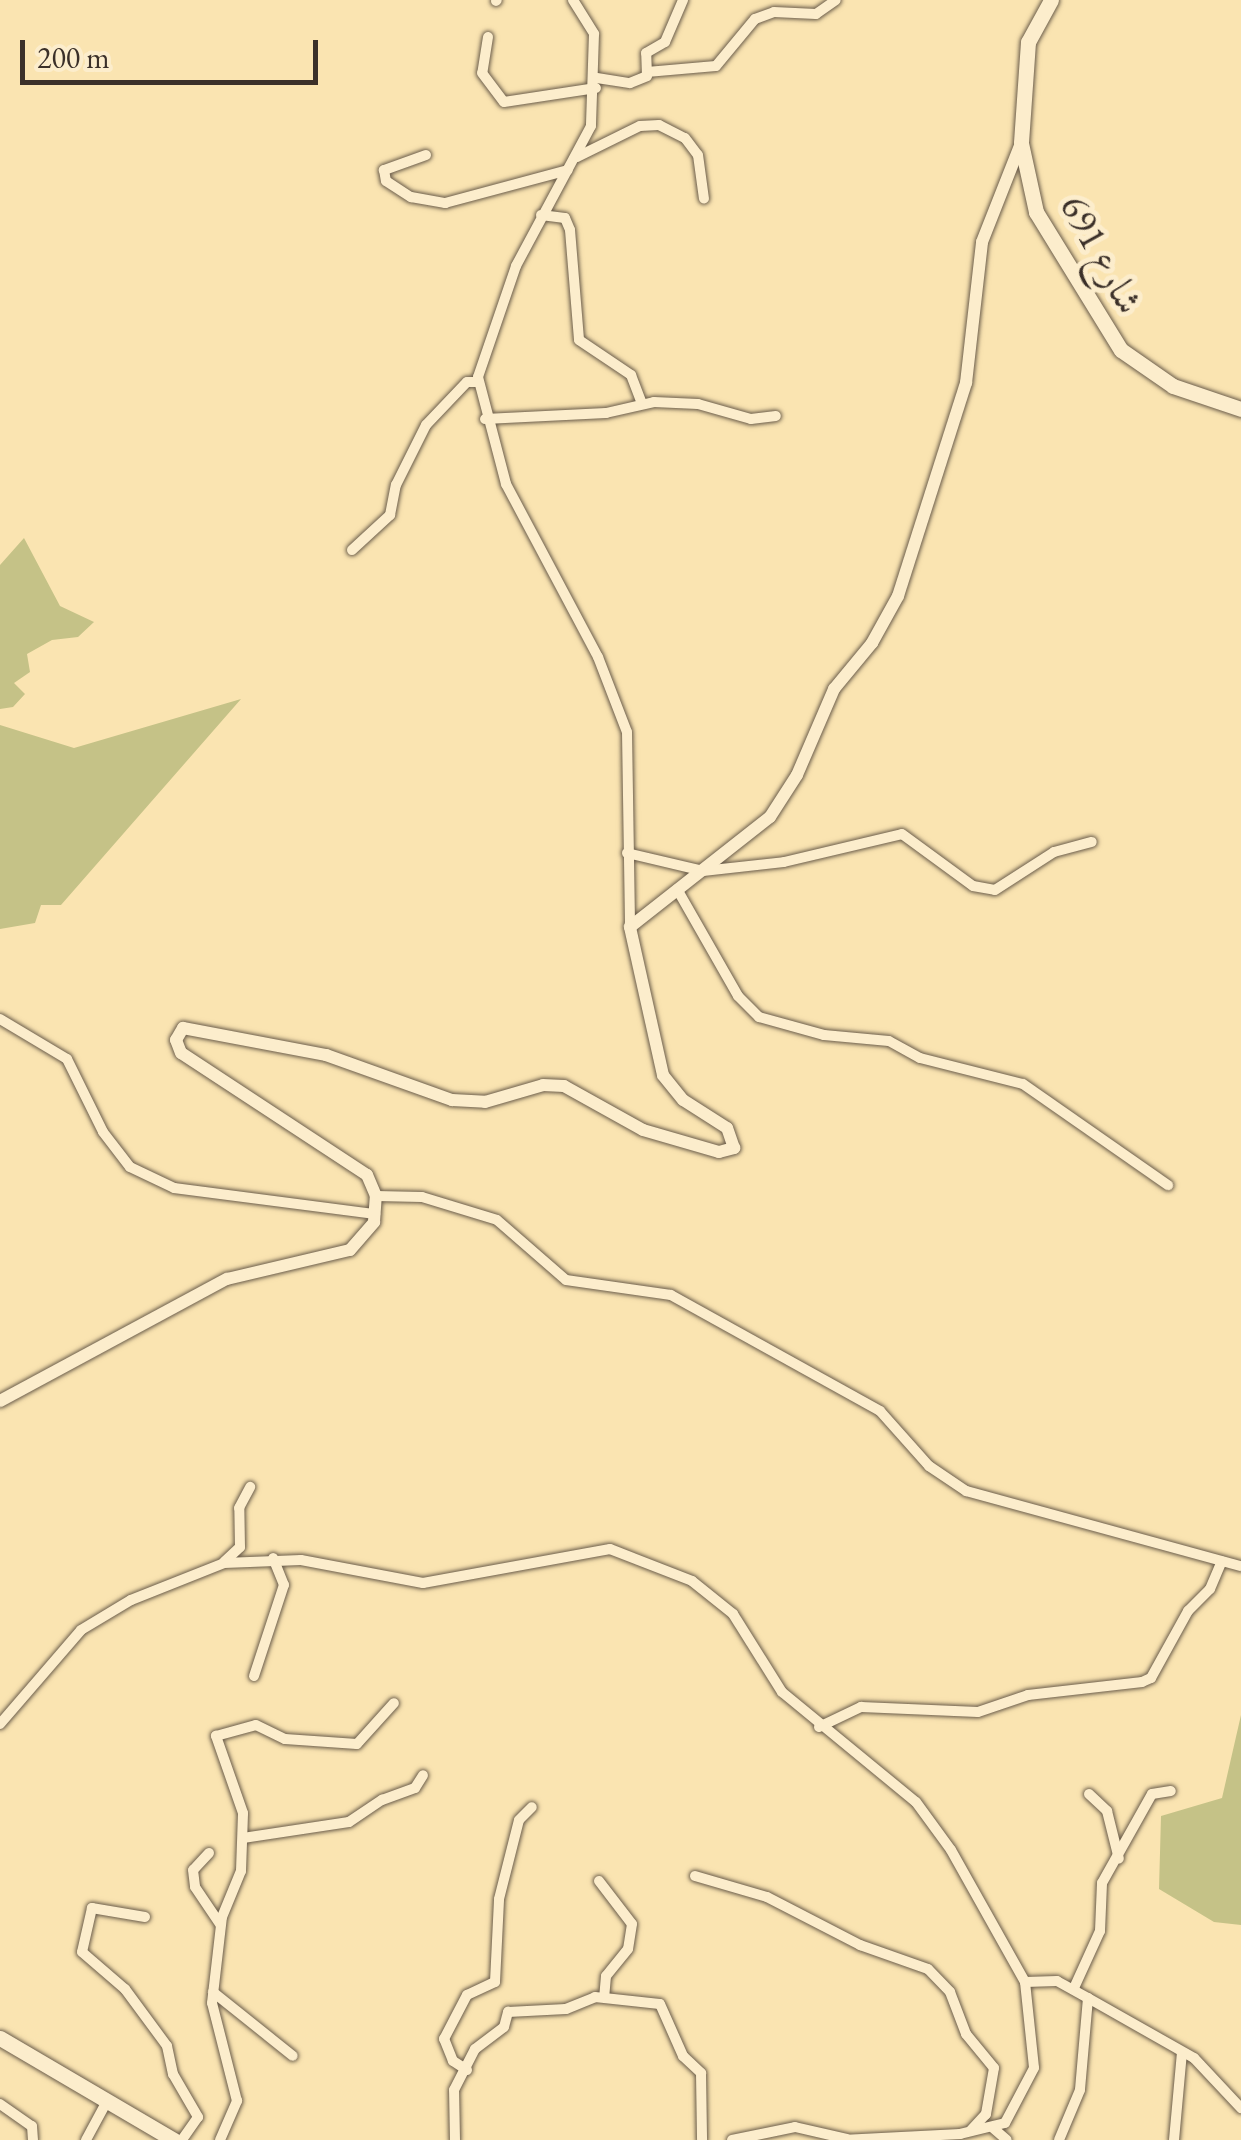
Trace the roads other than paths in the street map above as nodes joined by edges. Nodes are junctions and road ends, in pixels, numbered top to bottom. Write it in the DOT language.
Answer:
graph roads {
  1 [pos="573,0"];
  2 [pos="683,0"];
  3 [pos="836,0"];
  4 [pos="1051,0"];
  5 [pos="488,36"];
  6 [pos="647,72"];
  7 [pos="596,83"];
  8 [pos="1020,143"];
  9 [pos="426,155"];
  10 [pos="576,158"];
  11 [pos="568,170"];
  12 [pos="704,200"];
  13 [pos="540,214"];
  14 [pos="478,382"];
  15 [pos="642,404"];
  16 [pos="1241,409"];
  17 [pos="776,416"];
  18 [pos="485,419"];
  19 [pos="352,550"];
  20 [pos="1092,842"];
  21 [pos="627,853"];
  22 [pos="702,870"];
  23 [pos="677,889"];
  24 [pos="630,926"];
  25 [pos="0,1018"];
  26 [pos="1168,1184"];
  27 [pos="376,1196"];
  28 [pos="375,1214"];
  29 [pos="0,1401"];
  30 [pos="250,1486"];
  31 [pos="273,1558"];
  32 [pos="1222,1561"];
  33 [pos="224,1562"];
  34 [pos="1241,1566"];
  35 [pos="254,1676"];
  36 [pos="394,1703"];
  37 [pos="0,1724"];
  38 [pos="819,1727"];
  39 [pos="423,1774"];
  40 [pos="1171,1791"];
  41 [pos="1089,1794"];
  42 [pos="532,1807"];
  43 [pos="243,1838"];
  44 [pos="208,1853"];
  45 [pos="1119,1858"];
  46 [pos="695,1876"];
  47 [pos="599,1880"];
  48 [pos="144,1917"];
  49 [pos="220,1924"];
  50 [pos="1024,1982"];
  51 [pos="1074,1988"];
  52 [pos="213,1992"];
  53 [pos="604,1997"];
  54 [pos="1088,1998"];
  55 [pos="1,2038"];
  56 [pos="1182,2052"];
  57 [pos="293,2056"];
  58 [pos="467,2070"];
  59 [pos="107,2101"];
  60 [pos="0,2104"];
  61 [pos="1241,2108"];
  62 [pos="993,2128"];
  63 [pos="969,2132"];
  64 [pos="845,2139"];
  65 [pos="33,2140"];
  66 [pos="86,2140"];
  67 [pos="174,2140"];
  68 [pos="182,2140"];
  69 [pos="220,2140"];
  70 [pos="455,2140"];
  71 [pos="702,2140"];
  72 [pos="732,2140"];
  73 [pos="1008,2140"];
  74 [pos="1059,2140"];
  75 [pos="1174,2140"];
  1 -- 7 [label="street"];
  2 -- 6 [label="street"];
  3 -- 6 [label="street"];
  4 -- 8 [label="main road, شارع 691"];
  5 -- 7 [label="street"];
  6 -- 7 [label="street"];
  7 -- 10 [label="street"];
  8 -- 16 [label="main road, شارع 691"];
  8 -- 22 [label="street"];
  9 -- 11 [label="street"];
  10 -- 11 [label="street"];
  10 -- 12 [label="street"];
  11 -- 13 [label="street"];
  13 -- 14 [label="street"];
  13 -- 15 [label="street"];
  14 -- 18 [label="street"];
  14 -- 19 [label="street"];
  15 -- 17 [label="street"];
  15 -- 18 [label="street"];
  18 -- 21 [label="street"];
  20 -- 22 [label="street"];
  21 -- 22 [label="street"];
  21 -- 24 [label="street"];
  22 -- 23 [label="street"];
  23 -- 24 [label="street"];
  23 -- 26 [label="street"];
  24 -- 27 [label="street"];
  25 -- 28 [label="street"];
  27 -- 28 [label="street"];
  27 -- 32 [label="street"];
  28 -- 29 [label="street"];
  30 -- 33 [label="street"];
  31 -- 33 [label="street"];
  31 -- 35 [label="street"];
  31 -- 38 [label="street"];
  32 -- 34 [label="street"];
  32 -- 38 [label="street"];
  33 -- 37 [label="street"];
  36 -- 43 [label="street"];
  38 -- 50 [label="street"];
  39 -- 43 [label="street"];
  40 -- 45 [label="street"];
  41 -- 45 [label="street"];
  42 -- 58 [label="street"];
  43 -- 49 [label="street"];
  44 -- 49 [label="street"];
  45 -- 51 [label="street"];
  46 -- 63 [label="street"];
  47 -- 53 [label="street"];
  48 -- 68 [label="street"];
  49 -- 52 [label="street"];
  50 -- 51 [label="street"];
  50 -- 62 [label="street"];
  51 -- 54 [label="street"];
  52 -- 57 [label="street"];
  52 -- 69 [label="street"];
  53 -- 58 [label="street"];
  53 -- 71 [label="street"];
  54 -- 56 [label="street"];
  54 -- 74 [label="street"];
  55 -- 59 [label="main road"];
  56 -- 61 [label="street"];
  56 -- 75 [label="street"];
  58 -- 70 [label="street"];
  59 -- 66 [label="street"];
  59 -- 67 [label="main road"];
  60 -- 65 [label="street"];
  62 -- 63 [label="street"];
  62 -- 73 [label="street"];
  63 -- 64 [label="street"];
  64 -- 72 [label="street"];
}
